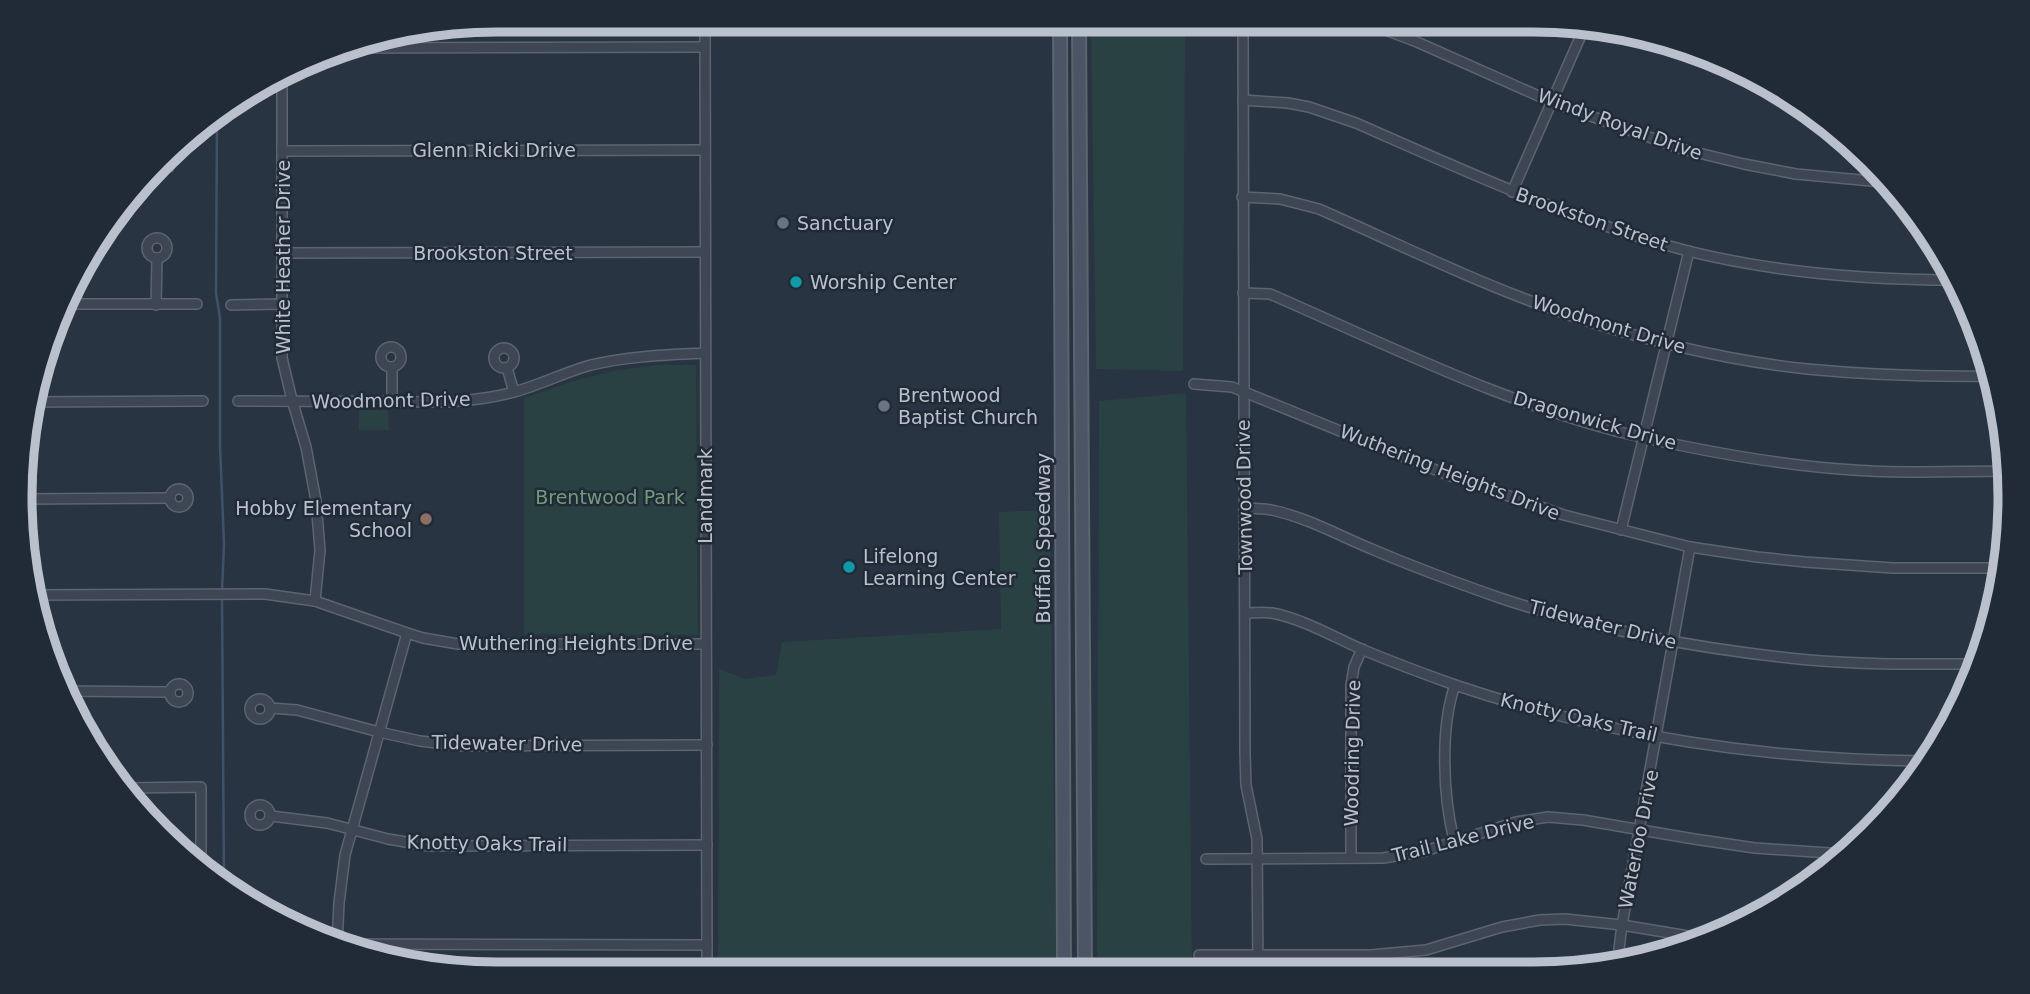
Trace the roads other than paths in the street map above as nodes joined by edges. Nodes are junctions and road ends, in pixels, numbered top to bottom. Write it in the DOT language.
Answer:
graph roads {
  1 [pos="705,32"];
  2 [pos="1060,32"];
  3 [pos="1079,32"];
  4 [pos="1243,32"];
  5 [pos="1391,32"];
  6 [pos="1582,34"];
  7 [pos="705,47"];
  8 [pos="374,48"];
  9 [pos="1060,82"];
  10 [pos="1080,82"];
  11 [pos="282,85"];
  12 [pos="1243,100"];
  13 [pos="1552,102"];
  14 [pos="705,150"];
  15 [pos="282,151"];
  16 [pos="1875,181"];
  17 [pos="1512,192"];
  18 [pos="1242,197"];
  19 [pos="1060,208"];
  20 [pos="1081,208"];
  21 [pos="1689,251"];
  22 [pos="705,252"];
  23 [pos="282,253"];
  24 [pos="157,258"];
  25 [pos="1944,280"];
  26 [pos="1243,293"];
  27 [pos="74,304"];
  28 [pos="197,304"];
  29 [pos="282,304"];
  30 [pos="156,305"];
  31 [pos="231,305"];
  32 [pos="1062,333"];
  33 [pos="1082,333"];
  34 [pos="1668,343"];
  35 [pos="705,353"];
  36 [pos="392,367"];
  37 [pos="507,368"];
  38 [pos="1983,376"];
  39 [pos="1194,384"];
  40 [pos="1243,390"];
  41 [pos="514,392"];
  42 [pos="292,400"];
  43 [pos="202,401"];
  44 [pos="238,401"];
  45 [pos="392,401"];
  46 [pos="41,402"];
  47 [pos="1643,437"];
  48 [pos="1062,461"];
  49 [pos="1083,461"];
  50 [pos="1998,471"];
  51 [pos="170,498"];
  52 [pos="32,499"];
  53 [pos="1244,508"];
  54 [pos="1621,530"];
  55 [pos="1690,547"];
  56 [pos="1993,568"];
  57 [pos="1063,587"];
  58 [pos="1084,587"];
  59 [pos="42,595"];
  60 [pos="316,601"];
  61 [pos="1245,613"];
  62 [pos="407,633"];
  63 [pos="1673,641"];
  64 [pos="705,644"];
  65 [pos="1362,649"];
  66 [pos="1967,664"];
  67 [pos="1455,685"];
  68 [pos="74,691"];
  69 [pos="170,692"];
  70 [pos="270,708"];
  71 [pos="1063,713"];
  72 [pos="1084,713"];
  73 [pos="379,732"];
  74 [pos="1657,736"];
  75 [pos="707,745"];
  76 [pos="1916,761"];
  77 [pos="134,788"];
  78 [pos="271,816"];
  79 [pos="352,829"];
  80 [pos="1640,829"];
  81 [pos="1454,841"];
  82 [pos="1063,844"];
  83 [pos="1085,844"];
  84 [pos="707,845"];
  85 [pos="1832,853"];
  86 [pos="201,856"];
  87 [pos="1351,858"];
  88 [pos="1206,859"];
  89 [pos="1258,859"];
  90 [pos="1622,925"];
  91 [pos="338,934"];
  92 [pos="1688,936"];
  93 [pos="370,945"];
  94 [pos="707,945"];
  95 [pos="1199,955"];
  96 [pos="1258,955"];
  97 [pos="1618,955"];
  98 [pos="707,962"];
  99 [pos="1065,962"];
  100 [pos="1085,962"];
  101 [pos="1258,962"];
  1 -- 7 [label="street, Landmark"];
  2 -- 9 [label="main road, Buffalo Speedway"];
  3 -- 10 [label="main road, Buffalo Speedway"];
  4 -- 12 [label="street, Townwood Drive"];
  5 -- 13 [label="street, Windy Royal Drive"];
  6 -- 13 [label="street"];
  7 -- 8 [label="street"];
  7 -- 14 [label="street, Landmark"];
  9 -- 10 [label="main road"];
  9 -- 19 [label="main road, Buffalo Speedway"];
  10 -- 20 [label="main road, Buffalo Speedway"];
  11 -- 15 [label="street, White Heather Drive"];
  12 -- 17 [label="street, Brookston Street"];
  12 -- 18 [label="street, Townwood Drive"];
  13 -- 16 [label="street, Windy Royal Drive"];
  13 -- 17 [label="street"];
  14 -- 15 [label="street, Glenn Ricki Drive"];
  14 -- 22 [label="street, Landmark"];
  15 -- 23 [label="street, White Heather Drive"];
  17 -- 21 [label="street, Brookston Street"];
  18 -- 26 [label="street, Townwood Drive"];
  18 -- 34 [label="street, Woodmont Drive"];
  19 -- 20 [label="main road"];
  19 -- 32 [label="main road, Buffalo Speedway"];
  20 -- 33 [label="main road, Buffalo Speedway"];
  21 -- 25 [label="street, Brookston Street"];
  21 -- 34 [label="street"];
  22 -- 23 [label="street, Brookston Street"];
  22 -- 35 [label="street, Landmark"];
  23 -- 29 [label="street, White Heather Drive"];
  24 -- 30 [label="street"];
  26 -- 40 [label="street, Townwood Drive"];
  26 -- 47 [label="street, Dragonwick Drive"];
  27 -- 30 [label="street"];
  28 -- 30 [label="street"];
  29 -- 31 [label="street"];
  29 -- 42 [label="street, White Heather Drive"];
  32 -- 33 [label="main road"];
  32 -- 48 [label="main road, Buffalo Speedway"];
  33 -- 49 [label="main road, Buffalo Speedway"];
  34 -- 38 [label="street, Woodmont Drive"];
  34 -- 47 [label="street"];
  35 -- 41 [label="street, Woodmont Drive"];
  35 -- 64 [label="street, Landmark"];
  36 -- 45 [label="street"];
  37 -- 41 [label="street"];
  39 -- 40 [label="street, Wuthering Heights Drive"];
  40 -- 53 [label="street, Townwood Drive"];
  40 -- 54 [label="street, Wuthering Heights Drive"];
  41 -- 45 [label="street, Woodmont Drive"];
  42 -- 44 [label="street, Woodmont Drive"];
  42 -- 45 [label="street, Woodmont Drive"];
  42 -- 60 [label="street, White Heather Drive"];
  43 -- 46 [label="street"];
  47 -- 50 [label="street, Dragonwick Drive"];
  47 -- 54 [label="street"];
  48 -- 49 [label="main road"];
  48 -- 57 [label="main road, Buffalo Speedway"];
  49 -- 58 [label="main road, Buffalo Speedway"];
  51 -- 52 [label="street"];
  53 -- 61 [label="street, Townwood Drive"];
  53 -- 63 [label="street, Tidewater Drive"];
  54 -- 55 [label="street, Wuthering Heights Drive"];
  55 -- 56 [label="street, Wuthering Heights Drive"];
  55 -- 63 [label="street, Waterloo Drive"];
  57 -- 58 [label="main road"];
  57 -- 71 [label="main road, Buffalo Speedway"];
  58 -- 72 [label="main road, Buffalo Speedway"];
  59 -- 60 [label="street, Wuthering Heights Drive"];
  60 -- 62 [label="street, Wuthering Heights Drive"];
  61 -- 65 [label="street, Knotty Oaks Trail"];
  61 -- 89 [label="street, Townwood Drive"];
  62 -- 64 [label="street, Wuthering Heights Drive"];
  62 -- 73 [label="street"];
  63 -- 66 [label="street, Tidewater Drive"];
  63 -- 74 [label="street, Waterloo Drive"];
  64 -- 75 [label="street, Landmark"];
  65 -- 67 [label="street, Knotty Oaks Trail"];
  65 -- 87 [label="street, Woodring Drive"];
  67 -- 74 [label="street, Knotty Oaks Trail"];
  67 -- 81 [label="street"];
  68 -- 69 [label="street"];
  70 -- 73 [label="street, Tidewater Drive"];
  71 -- 72 [label="main road"];
  71 -- 82 [label="main road, Buffalo Speedway"];
  72 -- 83 [label="main road, Buffalo Speedway"];
  73 -- 75 [label="street, Tidewater Drive"];
  73 -- 79 [label="street"];
  74 -- 76 [label="street, Knotty Oaks Trail"];
  74 -- 80 [label="street, Waterloo Drive"];
  75 -- 84 [label="street, Landmark"];
  77 -- 86 [label="street"];
  78 -- 79 [label="street, Knotty Oaks Trail"];
  79 -- 84 [label="street, Knotty Oaks Trail"];
  79 -- 91 [label="street"];
  80 -- 81 [label="street, Trail Lake Drive"];
  80 -- 85 [label="street, Trail Lake Drive"];
  80 -- 90 [label="street, Waterloo Drive"];
  81 -- 87 [label="street, Trail Lake Drive"];
  82 -- 83 [label="main road"];
  82 -- 99 [label="main road, Buffalo Speedway"];
  83 -- 100 [label="main road, Buffalo Speedway"];
  84 -- 94 [label="street, Landmark"];
  87 -- 89 [label="street, Trail Lake Drive"];
  88 -- 89 [label="street, Trail Lake Drive"];
  89 -- 96 [label="street, Townwood Drive"];
  90 -- 92 [label="street"];
  90 -- 96 [label="street"];
  90 -- 97 [label="street, Waterloo Drive"];
  93 -- 94 [label="street"];
  94 -- 98 [label="street, Landmark"];
  95 -- 96 [label="street"];
  96 -- 101 [label="street, Townwood Drive"];
}
